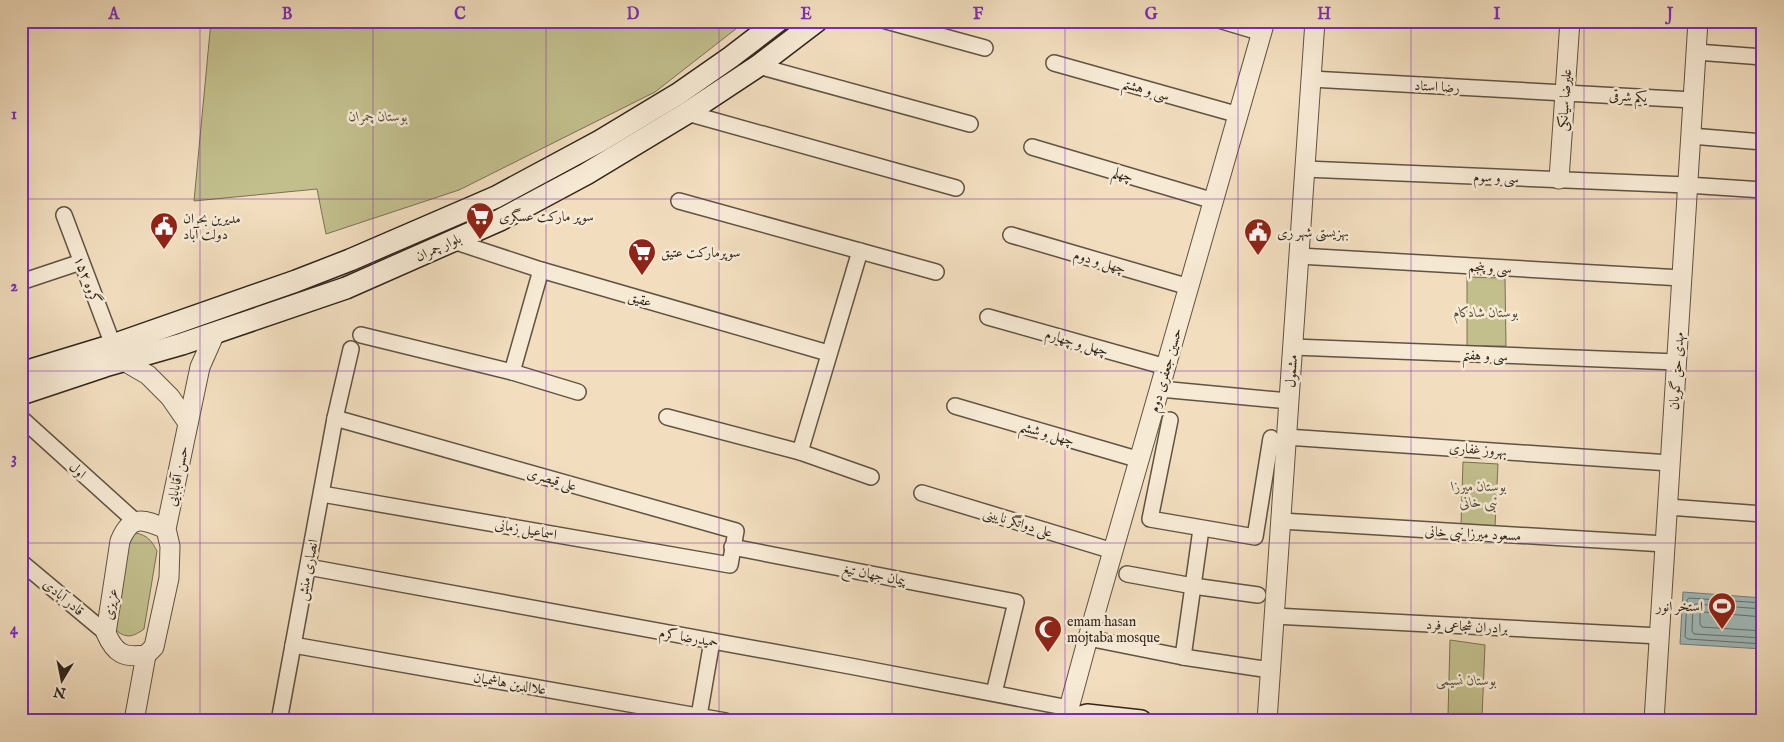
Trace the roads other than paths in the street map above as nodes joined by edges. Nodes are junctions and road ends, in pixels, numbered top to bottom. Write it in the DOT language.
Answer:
graph roads {
  1 [pos="778,21"];
  2 [pos="817,21"];
  3 [pos="886,21"];
  4 [pos="1222,21"];
  5 [pos="1315,21"];
  6 [pos="1570,21"];
  7 [pos="1698,21"];
  8 [pos="1264,27"];
  9 [pos="985,48"];
  10 [pos="1696,52"];
  11 [pos="1763,57"];
  12 [pos="1054,63"];
  13 [pos="758,66"];
  14 [pos="1311,80"];
  15 [pos="1564,92"];
  16 [pos="1693,100"];
  17 [pos="687,113"];
  18 [pos="1239,115"];
  19 [pos="970,124"];
  20 [pos="1691,136"];
  21 [pos="1763,142"];
  22 [pos="1032,147"];
  23 [pos="1305,169"];
  24 [pos="1559,179"];
  25 [pos="1688,185"];
  26 [pos="956,188"];
  27 [pos="1763,190"];
  28 [pos="679,201"];
  29 [pos="1214,201"];
  30 [pos="64,215"];
  31 [pos="1011,235"];
  32 [pos="453,241"];
  33 [pos="860,250"];
  34 [pos="1299,256"];
  35 [pos="81,262"];
  36 [pos="542,270"];
  37 [pos="936,272"];
  38 [pos="1682,278"];
  39 [pos="21,282"];
  40 [pos="1189,287"];
  41 [pos="988,317"];
  42 [pos="215,333"];
  43 [pos="361,336"];
  44 [pos="1292,347"];
  45 [pos="351,349"];
  46 [pos="119,353"];
  47 [pos="828,353"];
  48 [pos="1677,362"];
  49 [pos="1166,367"];
  50 [pos="21,372"];
  51 [pos="512,372"];
  52 [pos="1160,389"];
  53 [pos="578,392"];
  54 [pos="21,394"];
  55 [pos="1289,401"];
  56 [pos="955,406"];
  57 [pos="667,417"];
  58 [pos="21,418"];
  59 [pos="335,418"];
  60 [pos="1170,420"];
  61 [pos="188,423"];
  62 [pos="1279,438"];
  63 [pos="800,452"];
  64 [pos="1140,460"];
  65 [pos="1670,463"];
  66 [pos="871,477"];
  67 [pos="922,493"];
  68 [pos="322,494"];
  69 [pos="1668,507"];
  70 [pos="1763,514"];
  71 [pos="135,521"];
  72 [pos="1281,521"];
  73 [pos="166,529"];
  74 [pos="1201,529"];
  75 [pos="1665,544"];
  76 [pos="732,547"];
  77 [pos="1113,551"];
  78 [pos="21,562"];
  79 [pos="730,565"];
  80 [pos="308,567"];
  81 [pos="1127,574"];
  82 [pos="1193,586"];
  83 [pos="1258,595"];
  84 [pos="1274,616"];
  85 [pos="106,632"];
  86 [pos="1660,636"];
  87 [pos="1088,638"];
  88 [pos="712,641"];
  89 [pos="293,645"];
  90 [pos="146,655"];
  91 [pos="1183,657"];
  92 [pos="1270,670"];
  93 [pos="994,693"];
  94 [pos="699,716"];
  95 [pos="1069,716"];
  96 [pos="134,721"];
  97 [pos="279,721"];
  98 [pos="726,721"];
  99 [pos="1141,721"];
  100 [pos="1267,721"];
  101 [pos="1654,721"];
  1 -- 46 [label="main road, بلوار چمران"];
  2 -- 13 [label="main road, بلوار چمران"];
  3 -- 9 [label="street"];
  4 -- 8 [label="street"];
  5 -- 14 [label="street, مشمول"];
  6 -- 15 [label="street, علیرضا سیانکی"];
  7 -- 10 [label="street, مهدی حق گویان"];
  8 -- 18 [label="street, حسین جعفری دوم"];
  10 -- 11 [label="street"];
  10 -- 16 [label="street, مهدی حق گویان"];
  12 -- 18 [label="street, سی و هشتم"];
  13 -- 17 [label="main road, بلوار چمران"];
  13 -- 19 [label="street"];
  14 -- 15 [label="street, رضا استاد"];
  14 -- 23 [label="street, مشمول"];
  15 -- 16 [label="street, یکم شرقی"];
  15 -- 24 [label="street, علیرضا سیانکی"];
  16 -- 20 [label="street, مهدی حق گویان"];
  17 -- 26 [label="street"];
  17 -- 32 [label="main road, بلوار چمران"];
  18 -- 29 [label="street, حسین جعفری دوم"];
  20 -- 21 [label="street"];
  20 -- 25 [label="street, مهدی حق گویان"];
  22 -- 29 [label="street, چهلم"];
  23 -- 24 [label="street, سی و سوم"];
  23 -- 34 [label="street, مشمول"];
  24 -- 25 [label="street, سی و سوم"];
  25 -- 27 [label="street, سی و سوم"];
  25 -- 38 [label="street, مهدی حق گویان"];
  28 -- 33 [label="street"];
  29 -- 40 [label="street, حسین جعفری دوم"];
  30 -- 35 [label="street, گروه ۱۵۲"];
  31 -- 40 [label="street, چهل و دوم"];
  32 -- 36 [label="street, عقیق"];
  32 -- 42 [label="main road, بلوار چمران"];
  33 -- 37 [label="street"];
  33 -- 47 [label="street"];
  34 -- 38 [label="street, سی و پنجم"];
  34 -- 44 [label="street, مشمول"];
  35 -- 39 [label="street"];
  35 -- 46 [label="street, گروه ۱۵۲"];
  36 -- 47 [label="street, عقیق"];
  36 -- 51 [label="street"];
  38 -- 48 [label="street, مهدی حق گویان"];
  40 -- 49 [label="street, حسین جعفری دوم"];
  41 -- 49 [label="street, چهل و چهارم"];
  42 -- 46 [label="main road, بلوار چمران"];
  42 -- 61 [label="street, حسن آقابابایی"];
  43 -- 51 [label="street"];
  44 -- 48 [label="street, سی و هفتم"];
  44 -- 55 [label="street, مشمول"];
  45 -- 59 [label="street, انصاری منش"];
  46 -- 50 [label="main road, بلوار چمران"];
  46 -- 54 [label="main road, بلوار چمران"];
  46 -- 61 [label="street"];
  47 -- 63 [label="street"];
  48 -- 65 [label="street, مهدی حق گویان"];
  49 -- 52 [label="street, حسین جعفری دوم"];
  51 -- 53 [label="street"];
  52 -- 55 [label="street"];
  52 -- 64 [label="street, حسین جعفری دوم"];
  55 -- 62 [label="street, مشمول"];
  56 -- 64 [label="street, چهل و ششم"];
  57 -- 63 [label="street"];
  58 -- 71 [label="street, اول"];
  59 -- 68 [label="street, انصاری منش"];
  59 -- 76 [label="street, علی قیصری"];
  60 -- 74 [label="street"];
  61 -- 73 [label="street, حسن آقابابایی"];
  62 -- 65 [label="street, بهروز غفاری"];
  62 -- 72 [label="street, مشمول"];
  62 -- 74 [label="street"];
  63 -- 66 [label="street"];
  64 -- 77 [label="street, حسین جعفری دوم"];
  65 -- 69 [label="street, مهدی حق گویان"];
  67 -- 77 [label="street, علی دواتگر نایینی"];
  68 -- 79 [label="street, اسماعیل زمانی"];
  68 -- 80 [label="street, انصاری منش"];
  69 -- 70 [label="street"];
  69 -- 75 [label="street, مهدی حق گویان"];
  71 -- 73 [label="street"];
  71 -- 85 [label="street, عزیزی"];
  72 -- 75 [label="street, مسعود میرزا نبی خانی"];
  72 -- 84 [label="street, مشمول"];
  73 -- 90 [label="street"];
  74 -- 82 [label="street"];
  75 -- 86 [label="street, مهدی حق گویان"];
  76 -- 79 [label="street, علی قیصری"];
  76 -- 93 [label="street, پیمان جهان تیغ"];
  77 -- 87 [label="street, حسین جعفری دوم"];
  78 -- 85 [label="street, قادر آبادی"];
  80 -- 88 [label="street, حمیدرضا کرم"];
  80 -- 89 [label="street, انصاری منش"];
  81 -- 82 [label="street"];
  82 -- 83 [label="street"];
  82 -- 91 [label="street"];
  84 -- 86 [label="street, برادران شجاعی فرد"];
  84 -- 92 [label="street, مشمول"];
  85 -- 90 [label="street, عزیزی"];
  86 -- 101 [label="street, مهدی حق گویان"];
  87 -- 91 [label="street"];
  87 -- 95 [label="street, حسین جعفری دوم"];
  88 -- 93 [label="street, حمیدرضا کرم"];
  88 -- 94 [label="street"];
  89 -- 94 [label="street, علاالدین هاشمیان"];
  89 -- 97 [label="street, انصاری منش"];
  90 -- 96 [label="street"];
  91 -- 92 [label="street"];
  92 -- 100 [label="street, مشمول"];
  93 -- 95 [label="street, حمیدرضا کرم"];
  94 -- 98 [label="street, علاالدین هاشمیان"];
  95 -- 99 [label="main road"];
}
